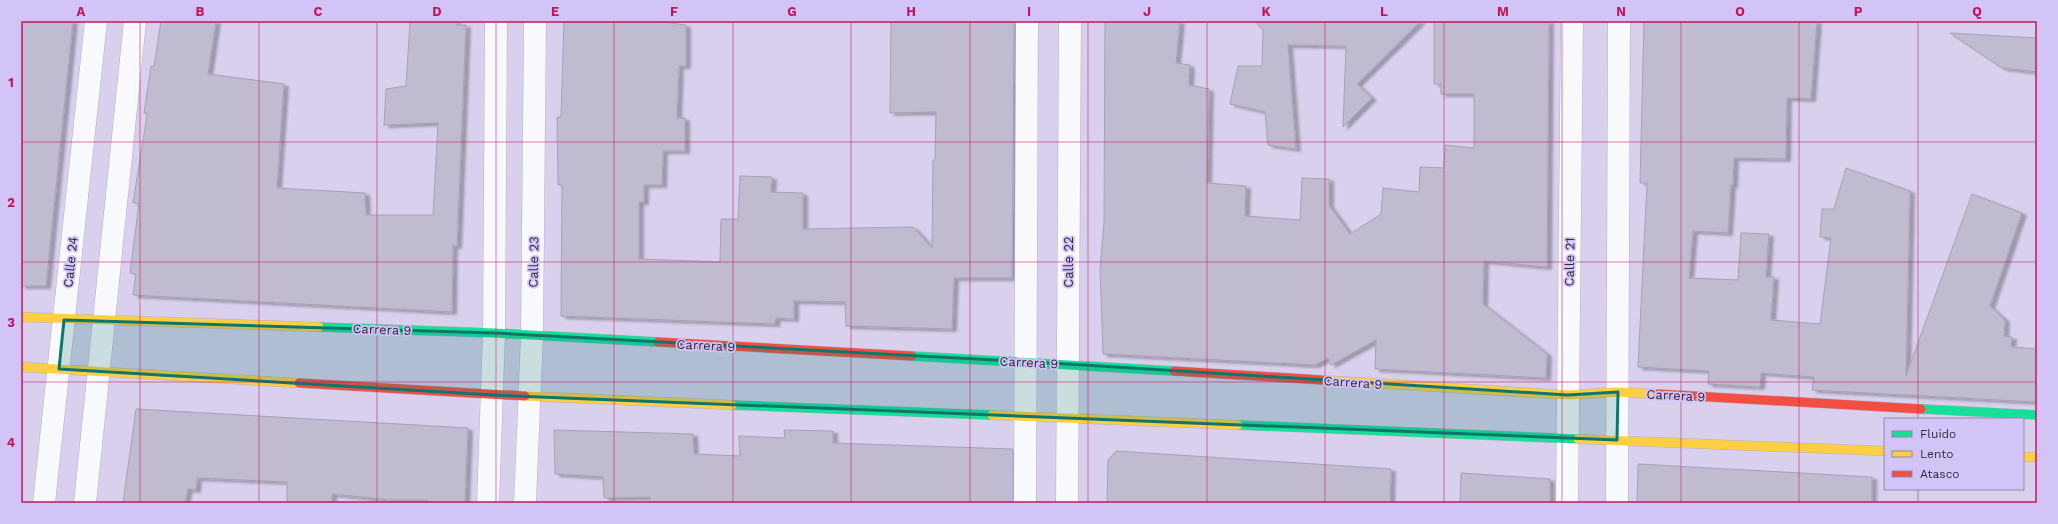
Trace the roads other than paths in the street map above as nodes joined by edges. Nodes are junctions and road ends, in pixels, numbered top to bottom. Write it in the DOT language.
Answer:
graph roads {
  1 [pos="96,21"];
  2 [pos="136,21"];
  3 [pos="496,21"];
  4 [pos="535,21"];
  5 [pos="1027,21"];
  6 [pos="1070,21"];
  7 [pos="1572,21"];
  8 [pos="1619,21"];
  9 [pos="21,317"];
  10 [pos="104,319"];
  11 [pos="64,320"];
  12 [pos="494,333"];
  13 [pos="532,336"];
  14 [pos="1026,361"];
  15 [pos="1068,364"];
  16 [pos="21,367"];
  17 [pos="59,369"];
  18 [pos="99,372"];
  19 [pos="1618,392"];
  20 [pos="492,395"];
  21 [pos="1568,395"];
  22 [pos="530,397"];
  23 [pos="2037,414"];
  24 [pos="1025,417"];
  25 [pos="1067,418"];
  26 [pos="1568,438"];
  27 [pos="1617,440"];
  28 [pos="1884,451"];
  29 [pos="2024,457"];
  30 [pos="2037,457"];
  31 [pos="44,503"];
  32 [pos="85,503"];
  33 [pos="488,503"];
  34 [pos="526,503"];
  35 [pos="1025,503"];
  36 [pos="1067,503"];
  37 [pos="1567,503"];
  38 [pos="1617,503"];
  1 -- 11 [label="street, Calle 24"];
  2 -- 10 [label="street"];
  3 -- 12 [label="street"];
  4 -- 13 [label="street, Calle 23"];
  5 -- 14 [label="street"];
  6 -- 15 [label="street, Calle 22"];
  7 -- 21 [label="street, Calle 21"];
  8 -- 19 [label="street"];
  9 -- 11 [label="street, Carrera 9"];
  10 -- 11 [label="street, Carrera 9"];
  10 -- 12 [label="street, Carrera 9"];
  10 -- 18 [label="street"];
  11 -- 17 [label="street, Calle 24"];
  12 -- 13 [label="street, Carrera 9"];
  12 -- 20 [label="street"];
  13 -- 14 [label="street, Carrera 9"];
  13 -- 22 [label="street, Calle 23"];
  14 -- 15 [label="street, Carrera 9"];
  14 -- 24 [label="street"];
  15 -- 21 [label="street, Carrera 9"];
  15 -- 25 [label="street, Calle 22"];
  16 -- 17 [label="street"];
  17 -- 18 [label="street"];
  17 -- 31 [label="street, Calle 24"];
  18 -- 20 [label="street"];
  18 -- 32 [label="street"];
  19 -- 21 [label="street, Carrera 9"];
  19 -- 23 [label="street, Carrera 9"];
  19 -- 27 [label="street"];
  20 -- 22 [label="street"];
  20 -- 33 [label="street"];
  21 -- 26 [label="street, Calle 21"];
  22 -- 24 [label="street"];
  22 -- 34 [label="street, Calle 23"];
  24 -- 25 [label="street"];
  24 -- 35 [label="street"];
  25 -- 26 [label="street"];
  25 -- 36 [label="street, Calle 22"];
  26 -- 27 [label="street"];
  26 -- 37 [label="street, Calle 21"];
  27 -- 28 [label="street"];
  27 -- 38 [label="street"];
  29 -- 30 [label="street"];
}
